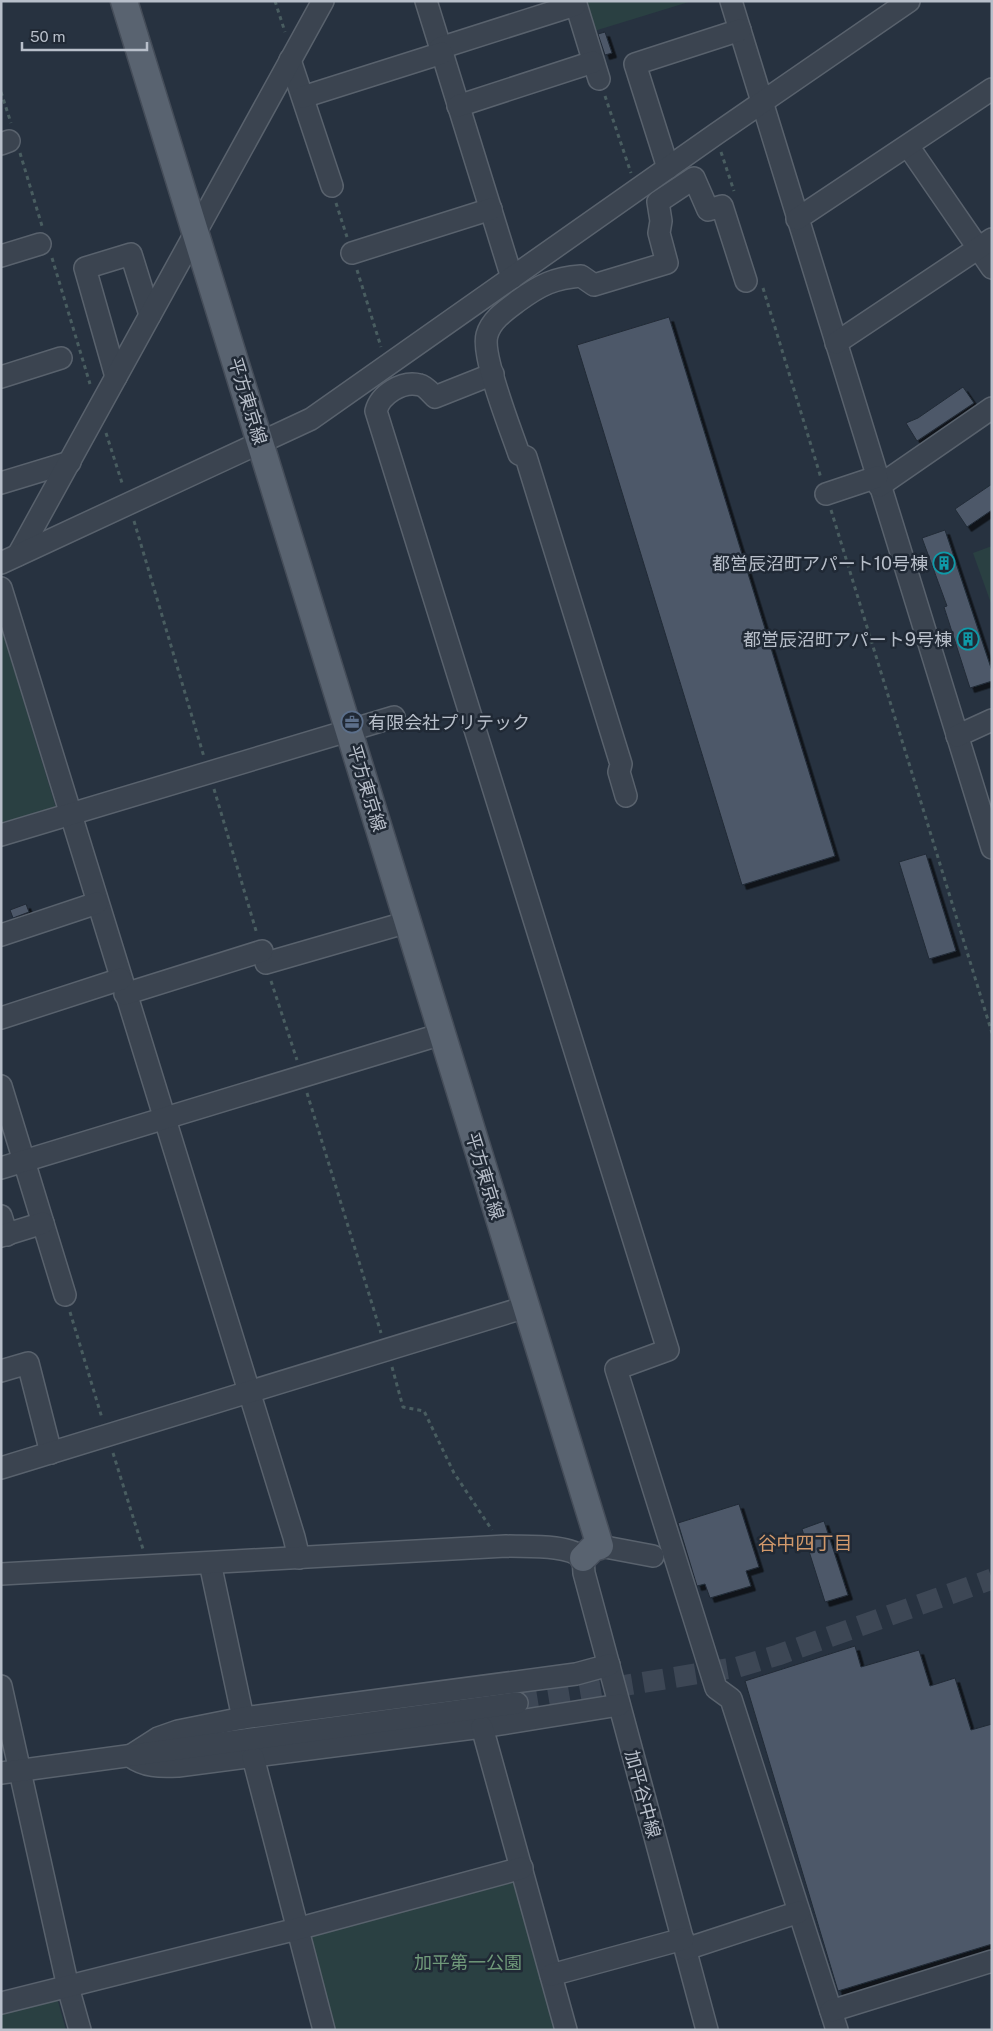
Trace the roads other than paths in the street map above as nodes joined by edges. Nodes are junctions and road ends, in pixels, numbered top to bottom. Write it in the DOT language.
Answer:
graph roads {
  1 [pos="124,1"];
  2 [pos="323,1"];
  3 [pos="426,1"];
  4 [pos="731,1"];
  5 [pos="909,1"];
  6 [pos="575,3"];
  7 [pos="740,30"];
  8 [pos="441,51"];
  9 [pos="292,58"];
  10 [pos="992,89"];
  11 [pos="303,97"];
  12 [pos="762,102"];
  13 [pos="458,106"];
  14 [pos="908,146"];
  15 [pos="668,168"];
  16 [pos="332,186"];
  17 [pos="491,209"];
  18 [pos="797,219"];
  19 [pos="197,231"];
  20 [pos="44,242"];
  21 [pos="985,244"];
  22 [pos="352,253"];
  23 [pos="1,256"];
  24 [pos="992,268"];
  25 [pos="512,278"];
  26 [pos="754,283"];
  27 [pos="150,315"];
  28 [pos="836,343"];
  29 [pos="62,358"];
  30 [pos="493,374"];
  31 [pos="116,376"];
  32 [pos="1,377"];
  33 [pos="992,408"];
  34 [pos="261,444"];
  35 [pos="70,462"];
  36 [pos="881,481"];
  37 [pos="1,483"];
  38 [pos="826,494"];
  39 [pos="10,558"];
  40 [pos="1,584"];
  41 [pos="1,588"];
  42 [pos="394,717"];
  43 [pos="992,720"];
  44 [pos="350,731"];
  45 [pos="961,735"];
  46 [pos="626,796"];
  47 [pos="70,814"];
  48 [pos="1,835"];
  49 [pos="992,848"];
  50 [pos="97,903"];
  51 [pos="408,922"];
  52 [pos="1,935"];
  53 [pos="123,986"];
  54 [pos="1,1018"];
  55 [pos="442,1034"];
  56 [pos="1,1086"];
  57 [pos="164,1117"];
  58 [pos="24,1160"];
  59 [pos="1,1168"];
  60 [pos="44,1223"];
  61 [pos="3,1229"];
  62 [pos="65,1295"];
  63 [pos="526,1307"];
  64 [pos="1,1371"];
  65 [pos="248,1392"];
  66 [pos="51,1453"];
  67 [pos="1,1468"];
  68 [pos="592,1552"];
  69 [pos="653,1556"];
  70 [pos="298,1558"];
  71 [pos="210,1563"];
  72 [pos="1,1574"];
  73 [pos="609,1666"];
  74 [pos="1,1686"];
  75 [pos="517,1703"];
  76 [pos="619,1705"];
  77 [pos="243,1718"];
  78 [pos="482,1727"];
  79 [pos="130,1756"];
  80 [pos="253,1758"];
  81 [pos="10,1771"];
  82 [pos="522,1868"];
  83 [pos="799,1912"];
  84 [pos="297,1929"];
  85 [pos="684,1944"];
  86 [pos="992,1961"];
  87 [pos="551,1975"];
  88 [pos="68,1987"];
  89 [pos="1,2003"];
  90 [pos="834,2020"];
  91 [pos="80,2030"];
  92 [pos="324,2030"];
  93 [pos="566,2030"];
  94 [pos="707,2030"];
  1 -- 19 [label="main road, 平方東京線"];
  2 -- 9 [label="street"];
  3 -- 8 [label="street"];
  4 -- 7 [label="street"];
  5 -- 12 [label="street"];
  6 -- 8 [label="street"];
  6 -- 13 [label="street"];
  7 -- 12 [label="street"];
  7 -- 15 [label="street"];
  8 -- 11 [label="street"];
  8 -- 13 [label="street"];
  9 -- 11 [label="street"];
  9 -- 19 [label="street"];
  10 -- 14 [label="street"];
  11 -- 16 [label="street"];
  12 -- 15 [label="street"];
  12 -- 18 [label="street"];
  13 -- 17 [label="street"];
  14 -- 18 [label="street"];
  14 -- 21 [label="street"];
  15 -- 25 [label="street"];
  17 -- 22 [label="street"];
  17 -- 25 [label="street"];
  18 -- 28 [label="street"];
  19 -- 27 [label="street"];
  19 -- 34 [label="main road, 平方東京線"];
  20 -- 23 [label="street"];
  21 -- 24 [label="street"];
  21 -- 28 [label="street"];
  25 -- 34 [label="street"];
  26 -- 30 [label="street"];
  27 -- 31 [label="street"];
  27 -- 31 [label="street"];
  28 -- 36 [label="street"];
  29 -- 32 [label="street"];
  30 -- 46 [label="street"];
  30 -- 83 [label="street"];
  31 -- 35 [label="street"];
  33 -- 36 [label="street"];
  34 -- 39 [label="street"];
  34 -- 44 [label="main road, 平方東京線"];
  35 -- 37 [label="street"];
  35 -- 39 [label="street"];
  36 -- 38 [label="street"];
  36 -- 45 [label="street"];
  39 -- 40 [label="street"];
  41 -- 47 [label="street"];
  42 -- 44 [label="street"];
  43 -- 45 [label="street"];
  44 -- 47 [label="street"];
  44 -- 51 [label="main road, 平方東京線"];
  45 -- 49 [label="street"];
  47 -- 48 [label="street"];
  47 -- 50 [label="street"];
  50 -- 52 [label="street"];
  50 -- 53 [label="street"];
  51 -- 53 [label="street"];
  51 -- 55 [label="main road, 平方東京線"];
  53 -- 54 [label="street"];
  53 -- 57 [label="street"];
  55 -- 57 [label="street"];
  55 -- 63 [label="main road, 平方東京線"];
  56 -- 58 [label="street"];
  57 -- 58 [label="street"];
  57 -- 65 [label="street"];
  58 -- 59 [label="street"];
  58 -- 60 [label="street"];
  60 -- 61 [label="street"];
  60 -- 62 [label="street"];
  63 -- 65 [label="street"];
  63 -- 68 [label="main road, 平方東京線"];
  64 -- 66 [label="street"];
  65 -- 66 [label="street"];
  65 -- 70 [label="street"];
  66 -- 67 [label="street"];
  68 -- 69 [label="street"];
  68 -- 70 [label="street"];
  68 -- 73 [label="street, 加平谷中線"];
  70 -- 71 [label="street"];
  71 -- 72 [label="street"];
  71 -- 77 [label="street"];
  73 -- 76 [label="street, 加平谷中線"];
  73 -- 77 [label="street"];
  74 -- 81 [label="street"];
  75 -- 79 [label="street"];
  76 -- 78 [label="street"];
  76 -- 85 [label="street, 加平谷中線"];
  77 -- 79 [label="street"];
  78 -- 80 [label="street"];
  78 -- 82 [label="street"];
  79 -- 80 [label="street"];
  79 -- 81 [label="street"];
  80 -- 84 [label="street"];
  81 -- 88 [label="street"];
  82 -- 84 [label="street"];
  82 -- 87 [label="street"];
  83 -- 85 [label="street"];
  83 -- 90 [label="street"];
  84 -- 88 [label="street"];
  84 -- 92 [label="street"];
  85 -- 87 [label="street"];
  85 -- 94 [label="street, 加平谷中線"];
  86 -- 90 [label="street"];
  87 -- 93 [label="street"];
  88 -- 89 [label="street"];
  88 -- 91 [label="street"];
}
